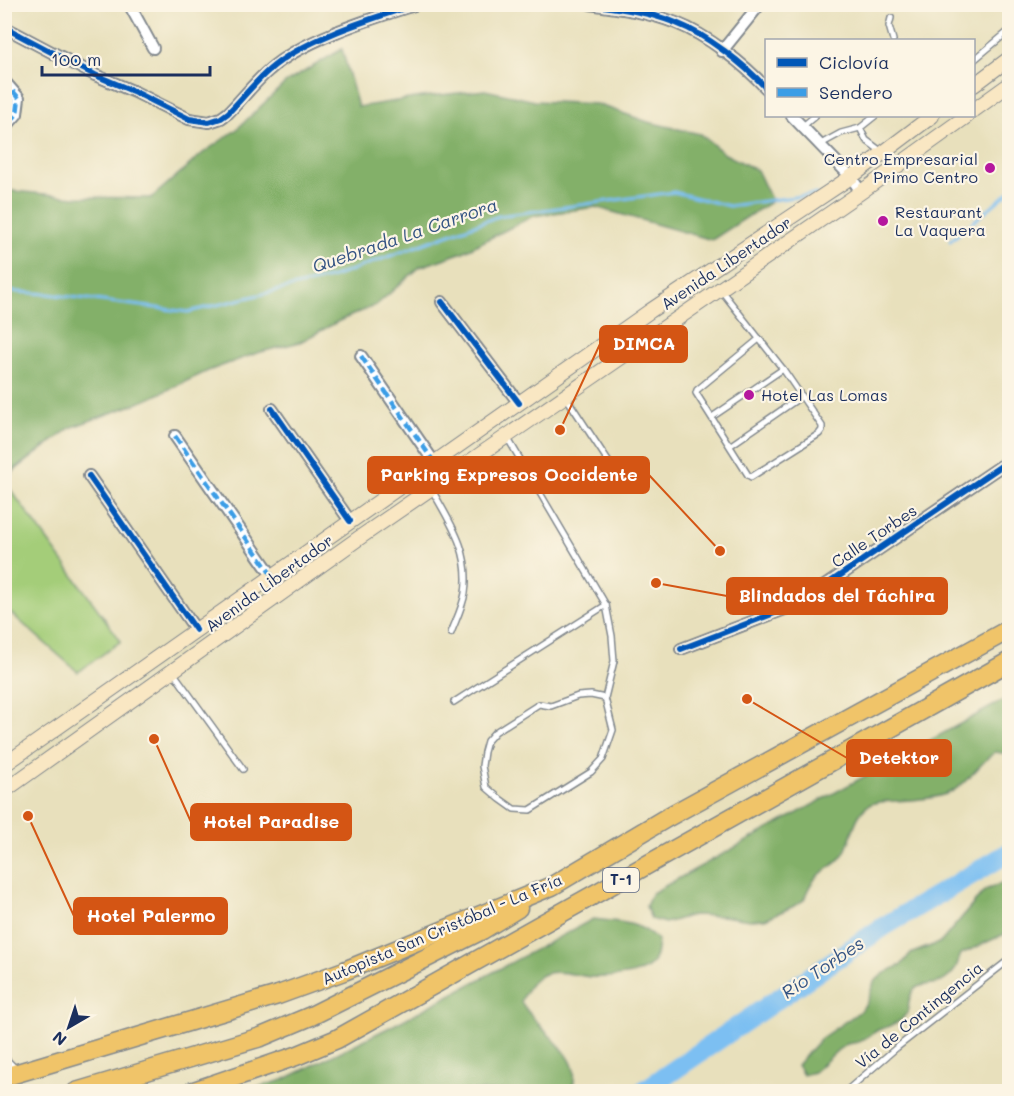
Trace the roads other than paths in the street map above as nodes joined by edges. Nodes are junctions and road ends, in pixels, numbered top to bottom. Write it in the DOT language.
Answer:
graph roads {
  1 [pos="129,4"];
  2 [pos="417,4"];
  3 [pos="590,4"];
  4 [pos="760,4"];
  5 [pos="891,18"];
  6 [pos="4,27"];
  7 [pos="1010,30"];
  8 [pos="893,39"];
  9 [pos="153,48"];
  10 [pos="722,51"];
  11 [pos="1010,58"];
  12 [pos="975,59"];
  13 [pos="4,81"];
  14 [pos="975,84"];
  15 [pos="1010,84"];
  16 [pos="765,87"];
  17 [pos="975,109"];
  18 [pos="793,117"];
  19 [pos="814,117"];
  20 [pos="874,117"];
  21 [pos="931,117"];
  22 [pos="966,117"];
  23 [pos="803,126"];
  24 [pos="860,128"];
  25 [pos="4,129"];
  26 [pos="819,145"];
  27 [pos="882,152"];
  28 [pos="851,177"];
  29 [pos="861,192"];
  30 [pos="1010,194"];
  31 [pos="1010,204"];
  32 [pos="719,289"];
  33 [pos="442,302"];
  34 [pos="759,339"];
  35 [pos="361,356"];
  36 [pos="783,369"];
  37 [pos="565,396"];
  38 [pos="802,396"];
  39 [pos="519,403"];
  40 [pos="272,409"];
  41 [pos="712,417"];
  42 [pos="175,436"];
  43 [pos="507,436"];
  44 [pos="731,445"];
  45 [pos="1010,460"];
  46 [pos="434,462"];
  47 [pos="612,467"];
  48 [pos="89,476"];
  49 [pos="431,488"];
  50 [pos="350,521"];
  51 [pos="273,577"];
  52 [pos="606,605"];
  53 [pos="1010,629"];
  54 [pos="196,630"];
  55 [pos="451,633"];
  56 [pos="681,649"];
  57 [pos="1010,661"];
  58 [pos="173,672"];
  59 [pos="605,698"];
  60 [pos="454,702"];
  61 [pos="4,765"];
  62 [pos="243,769"];
  63 [pos="4,791"];
  64 [pos="552,886"];
  65 [pos="1010,959"];
  66 [pos="4,1058"];
  67 [pos="12,1075"];
  68 [pos="76,1092"];
  69 [pos="191,1092"];
  70 [pos="845,1092"];
  1 -- 9 [label="street"];
  2 -- 6 [label="street"];
  3 -- 10 [label="street"];
  4 -- 10 [label="street"];
  5 -- 8 [label="lane"];
  7 -- 12 [label="lane"];
  10 -- 16 [label="street"];
  11 -- 14 [label="main road"];
  13 -- 25 [label="street"];
  15 -- 17 [label="main road"];
  18 -- 23 [label="street"];
  19 -- 23 [label="lane"];
  20 -- 24 [label="lane"];
  21 -- 27 [label="main road, Avenida Libertador"];
  22 -- 29 [label="main road, Avenida Libertador"];
  23 -- 26 [label="street"];
  24 -- 26 [label="lane"];
  24 -- 27 [label="lane"];
  26 -- 28 [label="street"];
  27 -- 28 [label="main road, Avenida Libertador"];
  28 -- 29 [label="street"];
  28 -- 39 [label="main road, Avenida Libertador"];
  29 -- 32 [label="main road, Avenida Libertador"];
  30 -- 31 [label="lane"];
  32 -- 34 [label="lane"];
  32 -- 37 [label="main road, Avenida Libertador"];
  33 -- 39 [label="street"];
  34 -- 36 [label="lane"];
  34 -- 41 [label="lane"];
  35 -- 46 [label="street"];
  36 -- 38 [label="lane"];
  36 -- 41 [label="lane"];
  37 -- 43 [label="main road, Avenida Libertador"];
  37 -- 47 [label="lane"];
  38 -- 44 [label="lane"];
  38 -- 44 [label="lane"];
  39 -- 46 [label="main road, Avenida Libertador"];
  40 -- 50 [label="street"];
  41 -- 44 [label="lane"];
  42 -- 51 [label="street"];
  43 -- 49 [label="main road, Avenida Libertador"];
  43 -- 52 [label="lane"];
  45 -- 56 [label="street, Calle Torbes"];
  46 -- 50 [label="main road, Avenida Libertador"];
  48 -- 54 [label="street"];
  49 -- 55 [label="lane"];
  49 -- 58 [label="main road, Avenida Libertador"];
  50 -- 51 [label="main road, Avenida Libertador"];
  51 -- 54 [label="main road, Avenida Libertador"];
  52 -- 59 [label="lane"];
  52 -- 60 [label="lane"];
  53 -- 64 [label="highway, Autopista San Cristóbal - La Fría / T-1"];
  54 -- 61 [label="main road, Avenida Libertador"];
  57 -- 69 [label="highway, Autopista San Cristóbal - La Fría / T-1"];
  58 -- 62 [label="lane"];
  58 -- 63 [label="main road, Avenida Libertador"];
  59 -- 59 [label="lane"];
  64 -- 67 [label="highway, Autopista San Cristóbal - La Fría / T-1"];
  64 -- 68 [label="highway"];
  65 -- 70 [label="lane, Vía de Contingencia"];
  66 -- 67 [label="lane"];
}
